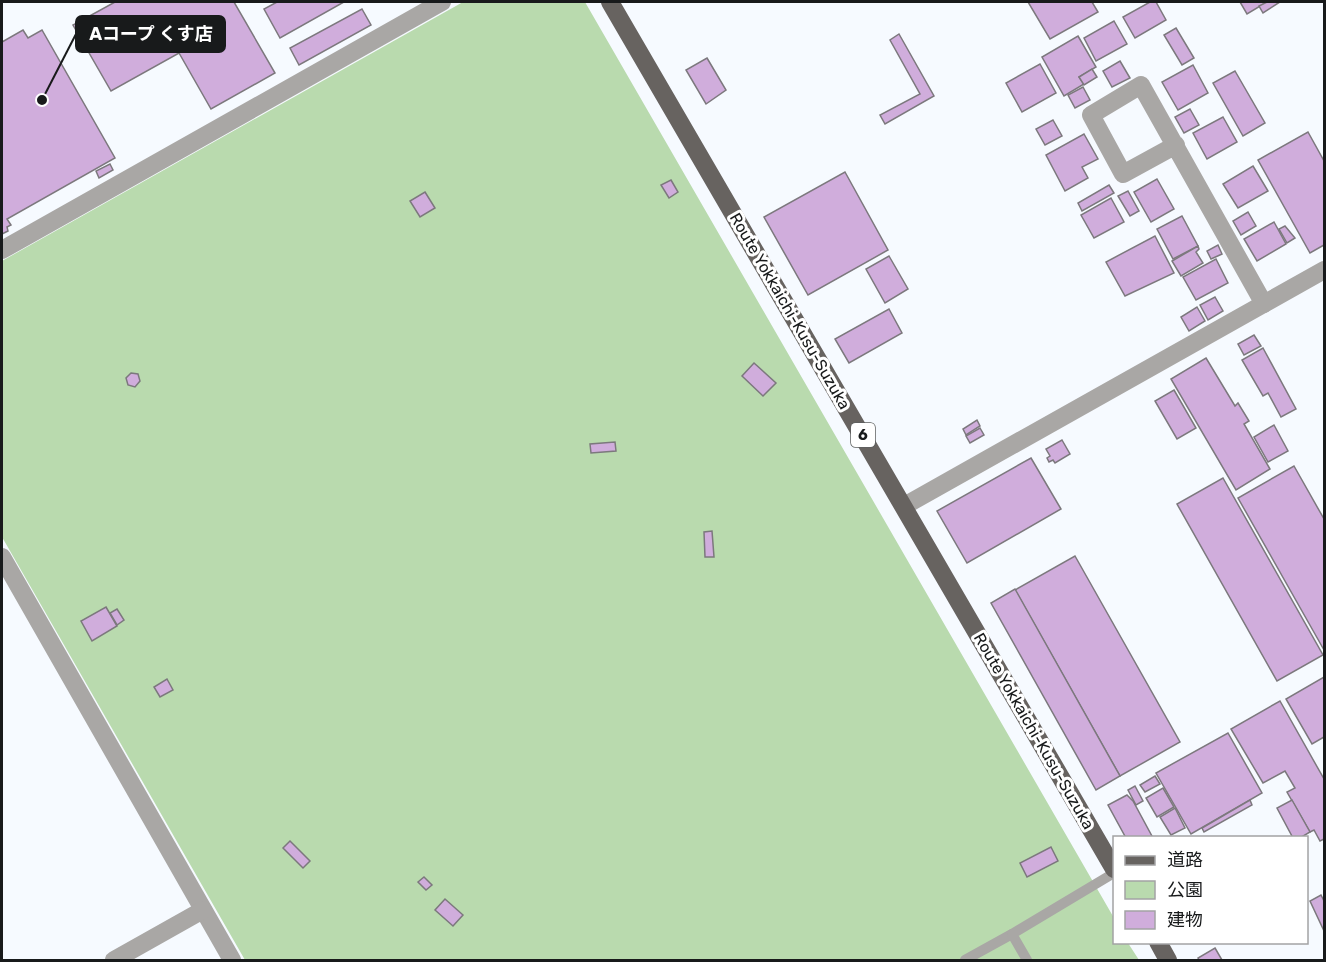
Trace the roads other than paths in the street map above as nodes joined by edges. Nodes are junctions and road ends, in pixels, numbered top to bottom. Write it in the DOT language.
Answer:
graph roads {
  1 [pos="442,2"];
  2 [pos="610,2"];
  3 [pos="1176,145"];
  4 [pos="2,250"];
  5 [pos="1324,270"];
  6 [pos="1264,304"];
  7 [pos="904,506"];
  8 [pos="2,557"];
  9 [pos="1113,869"];
  10 [pos="1113,872"];
  11 [pos="203,910"];
  12 [pos="1012,934"];
  13 [pos="1159,944"];
  14 [pos="114,960"];
  15 [pos="232,960"];
  16 [pos="966,960"];
  17 [pos="1027,960"];
  18 [pos="1168,960"];
  1 -- 4 [label="street"];
  2 -- 7 [label="main road, Route Yokkaichi-Kusu-Suzuka / 6"];
  3 -- 3 [label="street"];
  3 -- 6 [label="street"];
  5 -- 6 [label="street"];
  6 -- 7 [label="street"];
  7 -- 9 [label="main road, Route Yokkaichi-Kusu-Suzuka / 6"];
  8 -- 11 [label="street"];
  10 -- 12 [label="lane"];
  11 -- 14 [label="street"];
  11 -- 15 [label="street"];
  12 -- 16 [label="lane"];
  12 -- 17 [label="lane"];
  13 -- 18 [label="main road"];
}
